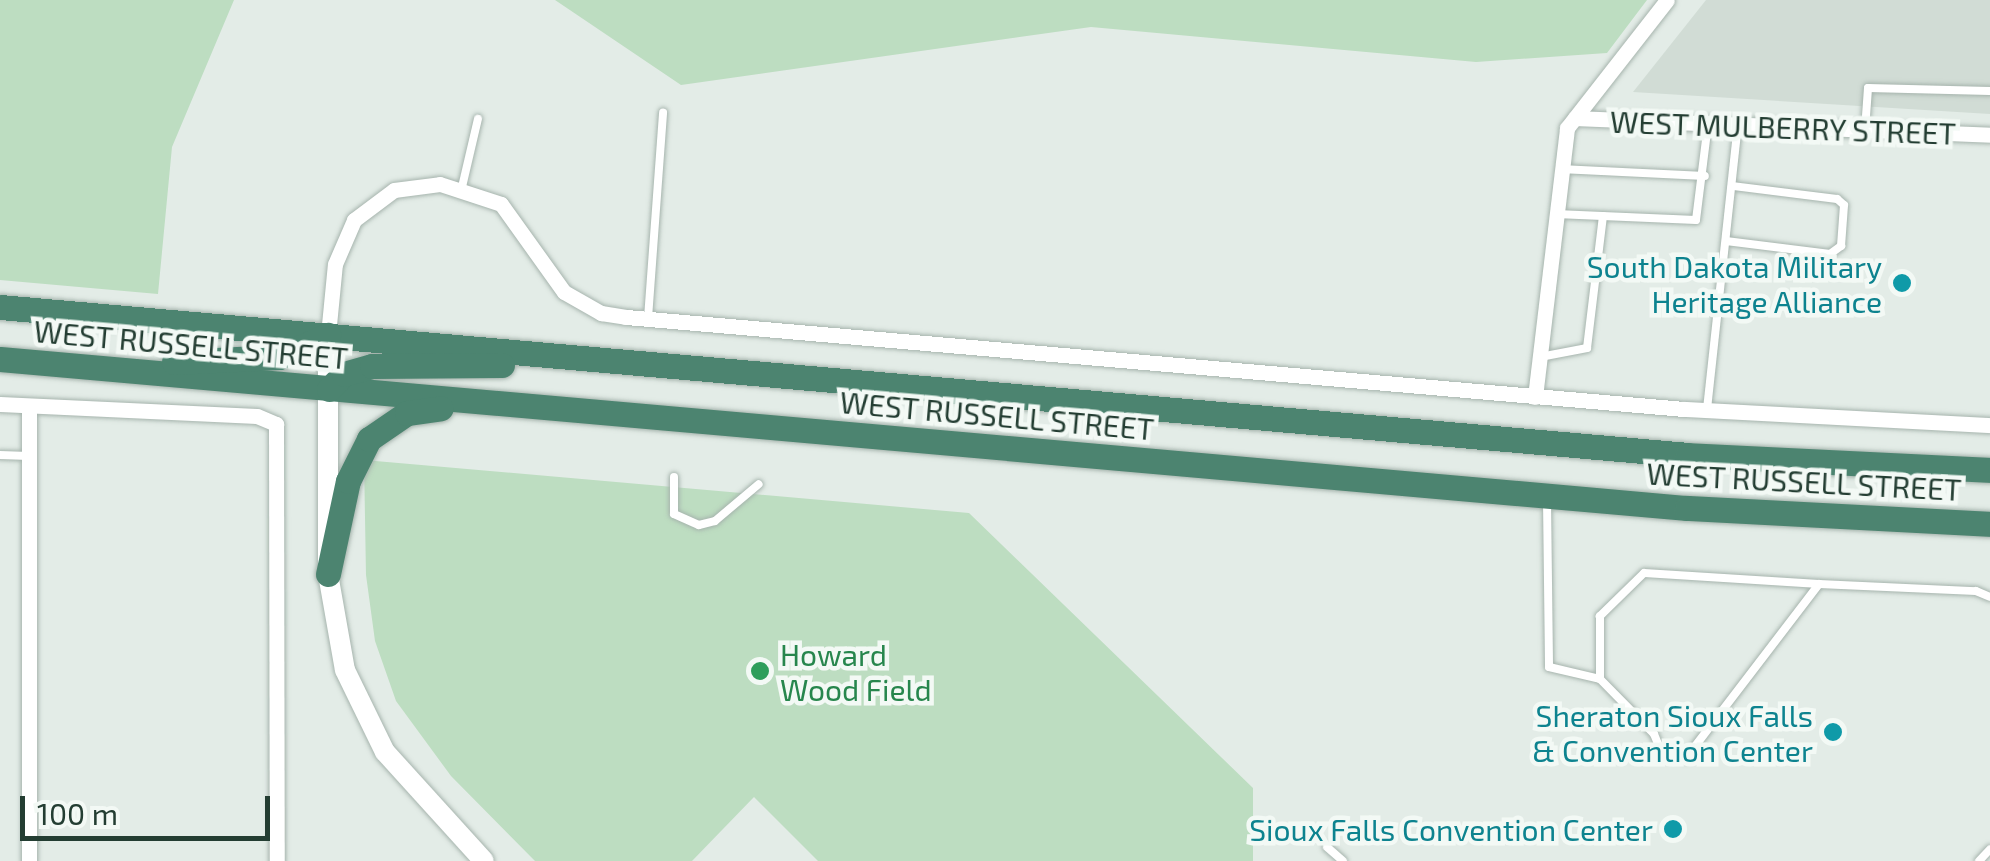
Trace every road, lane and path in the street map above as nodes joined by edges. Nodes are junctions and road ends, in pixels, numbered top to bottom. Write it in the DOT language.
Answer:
graph roads {
  1 [pos="1667,0"];
  2 [pos="1990,90"];
  3 [pos="663,113"];
  4 [pos="1575,118"];
  5 [pos="478,119"];
  6 [pos="1708,124"];
  7 [pos="1738,125"];
  8 [pos="1865,130"];
  9 [pos="1990,135"];
  10 [pos="1560,170"];
  11 [pos="1705,176"];
  12 [pos="462,186"];
  13 [pos="1732,186"];
  14 [pos="1556,214"];
  15 [pos="1603,216"];
  16 [pos="1726,241"];
  17 [pos="0,306"];
  18 [pos="648,319"];
  19 [pos="328,335"];
  20 [pos="1540,356"];
  21 [pos="0,359"];
  22 [pos="612,360"];
  23 [pos="84,367"];
  24 [pos="329,389"];
  25 [pos="1535,397"];
  26 [pos="0,404"];
  27 [pos="30,406"];
  28 [pos="536,407"];
  29 [pos="1707,411"];
  30 [pos="1990,426"];
  31 [pos="0,455"];
  32 [pos="30,456"];
  33 [pos="1990,470"];
  34 [pos="674,477"];
  35 [pos="758,484"];
  36 [pos="1546,496"];
  37 [pos="1990,527"];
  38 [pos="328,574"];
  39 [pos="1819,584"];
  40 [pos="1990,597"];
  41 [pos="1600,680"];
  42 [pos="1327,847"];
  43 [pos="1990,849"];
  44 [pos="477,859"];
  45 [pos="28,861"];
  46 [pos="277,861"];
  47 [pos="1343,861"];
  48 [pos="1978,861"];
  1 -- 4 [label="street"];
  2 -- 8 [label="lane"];
  3 -- 18 [label="lane"];
  4 -- 6 [label="street, WEST MULBERRY STREET"];
  4 -- 10 [label="street"];
  5 -- 12 [label="lane"];
  6 -- 7 [label="street, WEST MULBERRY STREET"];
  6 -- 11 [label="lane"];
  7 -- 8 [label="street, WEST MULBERRY STREET"];
  7 -- 13 [label="lane"];
  8 -- 9 [label="street, WEST MULBERRY STREET"];
  10 -- 11 [label="lane"];
  10 -- 14 [label="street"];
  11 -- 15 [label="lane"];
  12 -- 18 [label="street, WEST RUSSELL STREET"];
  12 -- 19 [label="street, WEST RUSSELL STREET"];
  13 -- 16 [label="lane"];
  13 -- 16 [label="lane"];
  14 -- 15 [label="lane"];
  14 -- 20 [label="street"];
  15 -- 20 [label="lane"];
  16 -- 29 [label="lane"];
  17 -- 19 [label="highway, WEST RUSSELL STREET"];
  18 -- 25 [label="street, WEST RUSSELL STREET"];
  19 -- 22 [label="highway, WEST RUSSELL STREET"];
  19 -- 23 [label="highway"];
  19 -- 24 [label="street"];
  20 -- 25 [label="street"];
  21 -- 23 [label="highway, WEST RUSSELL STREET"];
  22 -- 24 [label="highway"];
  22 -- 33 [label="highway, WEST RUSSELL STREET"];
  23 -- 24 [label="highway, WEST RUSSELL STREET"];
  24 -- 28 [label="highway, WEST RUSSELL STREET"];
  24 -- 38 [label="street"];
  25 -- 29 [label="street, WEST RUSSELL STREET"];
  26 -- 27 [label="street"];
  27 -- 32 [label="street"];
  27 -- 46 [label="street"];
  28 -- 36 [label="highway, WEST RUSSELL STREET"];
  28 -- 38 [label="highway"];
  29 -- 30 [label="street, WEST RUSSELL STREET"];
  31 -- 32 [label="lane"];
  32 -- 45 [label="street"];
  34 -- 35 [label="lane"];
  36 -- 37 [label="highway, WEST RUSSELL STREET"];
  36 -- 41 [label="lane"];
  38 -- 44 [label="street"];
  39 -- 40 [label="lane"];
  39 -- 41 [label="lane"];
  39 -- 41 [label="lane"];
  42 -- 47 [label="lane"];
  43 -- 48 [label="lane"];
}
